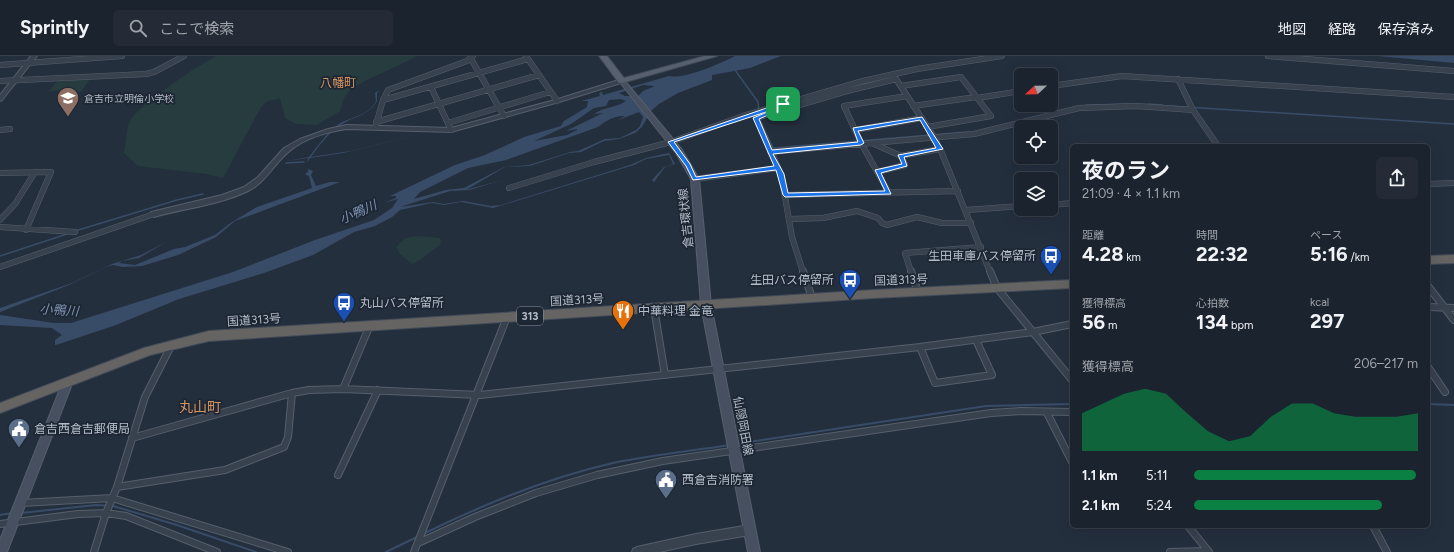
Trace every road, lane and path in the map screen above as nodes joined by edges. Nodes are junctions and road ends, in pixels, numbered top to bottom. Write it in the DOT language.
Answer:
graph roads {
  1 [pos="34,56"];
  2 [pos="122,56"];
  3 [pos="184,56"];
  4 [pos="603,56"];
  5 [pos="713,56"];
  6 [pos="1002,56"];
  7 [pos="1268,56"];
  8 [pos="472,57"];
  9 [pos="527,58"];
  10 [pos="28,63"];
  11 [pos="0,65"];
  12 [pos="1454,72"];
  13 [pos="480,73"];
  14 [pos="539,75"];
  15 [pos="1178,79"];
  16 [pos="15,81"];
  17 [pos="0,82"];
  18 [pos="624,84"];
  19 [pos="1058,85"];
  20 [pos="901,86"];
  21 [pos="431,87"];
  22 [pos="490,89"];
  23 [pos="550,92"];
  24 [pos="1014,92"];
  25 [pos="907,96"];
  26 [pos="1454,97"];
  27 [pos="977,98"];
  28 [pos="0,99"];
  29 [pos="383,100"];
  30 [pos="557,101"];
  31 [pos="439,104"];
  32 [pos="783,104"];
  33 [pos="914,106"];
  34 [pos="500,107"];
  35 [pos="1193,110"];
  36 [pos="504,116"];
  37 [pos="922,118"];
  38 [pos="757,120"];
  39 [pos="448,122"];
  40 [pos="375,125"];
  41 [pos="927,127"];
  42 [pos="10,129"];
  43 [pos="0,130"];
  44 [pos="451,130"];
  45 [pos="855,130"];
  46 [pos="934,137"];
  47 [pos="669,139"];
  48 [pos="871,142"];
  49 [pos="861,143"];
  50 [pos="1217,144"];
  51 [pos="940,149"];
  52 [pos="770,152"];
  53 [pos="900,156"];
  54 [pos="778,168"];
  55 [pos="35,172"];
  56 [pos="877,172"];
  57 [pos="0,173"];
  58 [pos="694,179"];
  59 [pos="1454,183"];
  60 [pos="1430,184"];
  61 [pos="509,188"];
  62 [pos="958,191"];
  63 [pos="889,193"];
  64 [pos="785,195"];
  65 [pos="1070,203"];
  66 [pos="1058,204"];
  67 [pos="1014,207"];
  68 [pos="966,210"];
  69 [pos="154,214"];
  70 [pos="789,219"];
  71 [pos="0,220"];
  72 [pos="971,223"];
  73 [pos="0,227"];
  74 [pos="26,230"];
  75 [pos="75,232"];
  76 [pos="981,247"];
  77 [pos="1454,259"];
  78 [pos="1430,260"];
  79 [pos="0,267"];
  80 [pos="1070,284"];
  81 [pos="997,288"];
  82 [pos="1430,289"];
  83 [pos="918,292"];
  84 [pos="812,298"];
  85 [pos="706,304"];
  86 [pos="1430,307"];
  87 [pos="654,308"];
  88 [pos="1445,308"];
  89 [pos="1454,308"];
  90 [pos="507,317"];
  91 [pos="1454,320"];
  92 [pos="1070,324"];
  93 [pos="370,325"];
  94 [pos="1033,332"];
  95 [pos="976,340"];
  96 [pos="172,344"];
  97 [pos="920,347"];
  98 [pos="718,369"];
  99 [pos="1430,370"];
  100 [pos="665,375"];
  101 [pos="1070,378"];
  102 [pos="67,384"];
  103 [pos="344,389"];
  104 [pos="378,390"];
  105 [pos="1445,392"];
  106 [pos="292,393"];
  107 [pos="476,394"];
  108 [pos="0,408"];
  109 [pos="1070,412"];
  110 [pos="1047,413"];
  111 [pos="132,438"];
  112 [pos="734,446"];
  113 [pos="1070,458"];
  114 [pos="338,475"];
  115 [pos="117,487"];
  116 [pos="112,498"];
  117 [pos="20,505"];
  118 [pos="106,513"];
  119 [pos="14,520"];
  120 [pos="0,524"];
  121 [pos="1190,528"];
  122 [pos="1373,528"];
  123 [pos="750,530"];
  124 [pos="419,541"];
  125 [pos="1,552"];
  126 [pos="94,552"];
  127 [pos="217,552"];
  128 [pos="288,552"];
  129 [pos="414,552"];
  130 [pos="637,552"];
  131 [pos="754,552"];
  132 [pos="1170,552"];
  133 [pos="1208,552"];
  134 [pos="1387,552"];
  1 -- 10 [label="street"];
  2 -- 10 [label="street"];
  3 -- 16 [label="street"];
  4 -- 18 [label="main road"];
  5 -- 18 [label="main road"];
  6 -- 32 [label="street"];
  7 -- 12 [label="street"];
  8 -- 13 [label="street"];
  8 -- 29 [label="street"];
  9 -- 13 [label="street"];
  9 -- 14 [label="street"];
  10 -- 11 [label="street"];
  10 -- 16 [label="street"];
  13 -- 21 [label="street"];
  13 -- 22 [label="street"];
  14 -- 22 [label="street"];
  14 -- 23 [label="street"];
  15 -- 19 [label="street"];
  15 -- 26 [label="street"];
  15 -- 35 [label="street"];
  16 -- 17 [label="street"];
  16 -- 28 [label="street"];
  18 -- 30 [label="street"];
  18 -- 47 [label="main road, 倉吉環状線"];
  20 -- 25 [label="street"];
  20 -- 27 [label="street"];
  20 -- 38 [label="street"];
  21 -- 29 [label="street"];
  21 -- 31 [label="street"];
  22 -- 31 [label="street"];
  22 -- 34 [label="street"];
  23 -- 30 [label="street"];
  23 -- 34 [label="street"];
  24 -- 27 [label="street"];
  25 -- 33 [label="street"];
  25 -- 45 [label="street"];
  27 -- 33 [label="street"];
  27 -- 41 [label="street"];
  29 -- 40 [label="street"];
  30 -- 36 [label="street"];
  31 -- 39 [label="street"];
  31 -- 40 [label="street"];
  32 -- 38 [label="street"];
  32 -- 47 [label="street"];
  33 -- 37 [label="street"];
  34 -- 36 [label="street"];
  34 -- 39 [label="street"];
  35 -- 46 [label="street"];
  35 -- 50 [label="street"];
  36 -- 44 [label="street"];
  37 -- 41 [label="street"];
  37 -- 45 [label="street"];
  38 -- 52 [label="street"];
  39 -- 44 [label="street"];
  40 -- 44 [label="street"];
  40 -- 69 [label="street"];
  41 -- 46 [label="street"];
  42 -- 43 [label="street"];
  45 -- 49 [label="street"];
  46 -- 48 [label="street"];
  46 -- 51 [label="street"];
  47 -- 58 [label="main road, 倉吉環状線"];
  47 -- 61 [label="street"];
  48 -- 49 [label="street"];
  48 -- 53 [label="street"];
  49 -- 52 [label="street"];
  49 -- 56 [label="street"];
  51 -- 53 [label="street"];
  51 -- 62 [label="street"];
  52 -- 54 [label="street"];
  53 -- 56 [label="street"];
  54 -- 58 [label="street"];
  54 -- 64 [label="street"];
  55 -- 57 [label="street"];
  55 -- 71 [label="street"];
  55 -- 74 [label="street"];
  56 -- 63 [label="street"];
  58 -- 85 [label="main road, 倉吉環状線"];
  59 -- 60 [label="street"];
  62 -- 63 [label="street"];
  62 -- 68 [label="street"];
  63 -- 64 [label="street"];
  64 -- 70 [label="street"];
  65 -- 66 [label="street"];
  67 -- 68 [label="street"];
  68 -- 72 [label="street"];
  69 -- 79 [label="street"];
  70 -- 72 [label="street"];
  70 -- 84 [label="street"];
  72 -- 76 [label="street"];
  73 -- 74 [label="street"];
  74 -- 75 [label="street"];
  76 -- 81 [label="street"];
  76 -- 83 [label="street"];
  77 -- 78 [label="highway"];
  80 -- 81 [label="highway, 国道313号 / 313"];
  81 -- 83 [label="highway, 国道313号 / 313"];
  81 -- 94 [label="street"];
  82 -- 88 [label="street"];
  83 -- 84 [label="highway, 国道313号 / 313"];
  84 -- 85 [label="highway, 国道313号 / 313"];
  85 -- 87 [label="highway, 国道313号 / 313"];
  85 -- 98 [label="main road, 仙隠岡田線"];
  86 -- 88 [label="street"];
  87 -- 90 [label="highway, 国道313号 / 313"];
  87 -- 100 [label="street"];
  88 -- 89 [label="street"];
  88 -- 91 [label="street"];
  90 -- 93 [label="highway, 国道313号 / 313"];
  90 -- 107 [label="street"];
  92 -- 94 [label="street"];
  93 -- 96 [label="highway, 国道313号 / 313"];
  93 -- 103 [label="street"];
  94 -- 95 [label="street"];
  94 -- 101 [label="street"];
  95 -- 97 [label="street"];
  95 -- 97 [label="street"];
  96 -- 102 [label="highway, 国道313号 / 313"];
  96 -- 111 [label="street"];
  97 -- 98 [label="street"];
  98 -- 100 [label="street"];
  98 -- 112 [label="main road, 仙隠岡田線"];
  99 -- 105 [label="street"];
  100 -- 107 [label="street"];
  102 -- 108 [label="highway, 国道313号 / 313"];
  102 -- 117 [label="main road"];
  103 -- 104 [label="street"];
  103 -- 106 [label="street"];
  104 -- 107 [label="street"];
  104 -- 114 [label="street"];
  106 -- 111 [label="street"];
  106 -- 115 [label="street"];
  107 -- 124 [label="street"];
  109 -- 110 [label="street"];
  110 -- 112 [label="street"];
  110 -- 113 [label="street"];
  111 -- 115 [label="street"];
  112 -- 123 [label="main road, 仙隠岡田線"];
  112 -- 124 [label="street"];
  115 -- 116 [label="street"];
  116 -- 117 [label="street"];
  116 -- 118 [label="street"];
  116 -- 128 [label="street"];
  117 -- 119 [label="main road"];
  118 -- 119 [label="street"];
  118 -- 126 [label="street"];
  118 -- 127 [label="street"];
  119 -- 120 [label="street"];
  119 -- 125 [label="main road"];
  121 -- 133 [label="street"];
  122 -- 134 [label="street"];
  123 -- 130 [label="street"];
  123 -- 131 [label="main road, 仙隠岡田線"];
  124 -- 129 [label="street"];
  132 -- 133 [label="street"];
}
